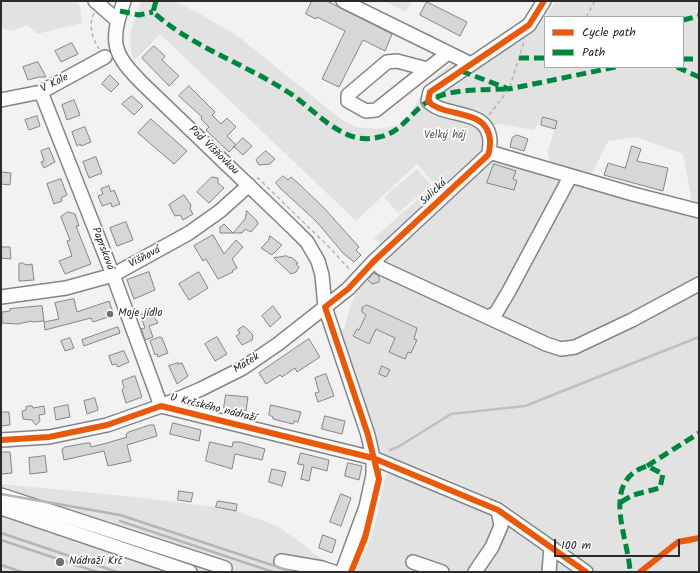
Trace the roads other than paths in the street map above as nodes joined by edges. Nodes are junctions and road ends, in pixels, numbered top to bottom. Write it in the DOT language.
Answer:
graph roads {
  1 [pos="96,1"];
  2 [pos="124,1"];
  3 [pos="343,1"];
  4 [pos="544,1"];
  5 [pos="118,21"];
  6 [pos="448,53"];
  7 [pos="105,57"];
  8 [pos="471,64"];
  9 [pos="427,69"];
  10 [pos="41,92"];
  11 [pos="1,100"];
  12 [pos="489,152"];
  13 [pos="570,177"];
  14 [pos="248,186"];
  15 [pos="699,211"];
  16 [pos="374,261"];
  17 [pos="112,275"];
  18 [pos="699,284"];
  19 [pos="1,297"];
  20 [pos="325,307"];
  21 [pos="488,317"];
  22 [pos="161,406"];
  23 [pos="1,440"];
  24 [pos="373,458"];
  25 [pos="1,495"];
  26 [pos="1,508"];
  27 [pos="498,510"];
  28 [pos="551,547"];
  29 [pos="281,561"];
  30 [pos="413,562"];
  31 [pos="190,572"];
  32 [pos="224,572"];
  33 [pos="334,572"];
  34 [pos="342,572"];
  35 [pos="442,572"];
  36 [pos="475,572"];
  37 [pos="549,572"];
  38 [pos="586,572"];
  1 -- 5 [label="street"];
  2 -- 5 [label="street, Pod Višňovkou"];
  3 -- 6 [label="street"];
  4 -- 8 [label="street"];
  5 -- 14 [label="street, Pod Višňovkou"];
  6 -- 8 [label="street"];
  6 -- 9 [label="street"];
  7 -- 10 [label="street, V Kole"];
  8 -- 12 [label="street"];
  9 -- 9 [label="street"];
  10 -- 11 [label="street, V Kole"];
  10 -- 17 [label="street, Paprsková"];
  12 -- 13 [label="street"];
  12 -- 16 [label="street, Sulická"];
  13 -- 15 [label="street"];
  13 -- 21 [label="street"];
  14 -- 17 [label="street, Višňová"];
  14 -- 20 [label="street, Pod Višňovkou"];
  16 -- 20 [label="street, Sulická"];
  16 -- 21 [label="street"];
  17 -- 19 [label="street, Višňová"];
  17 -- 22 [label="street, Paprsková"];
  18 -- 21 [label="street"];
  20 -- 22 [label="street, Matek"];
  20 -- 24 [label="street"];
  22 -- 23 [label="street, U Krčského nádraží"];
  22 -- 24 [label="street, U Krčského nádraží"];
  24 -- 27 [label="street, U Krčského nádraží"];
  24 -- 34 [label="street"];
  25 -- 32 [label="street"];
  26 -- 31 [label="street"];
  27 -- 28 [label="street, U Krčského nádraží"];
  27 -- 36 [label="street"];
  28 -- 37 [label="street"];
  28 -- 38 [label="street, U Krčského nádraží"];
  29 -- 33 [label="street"];
  30 -- 35 [label="street"];
}
